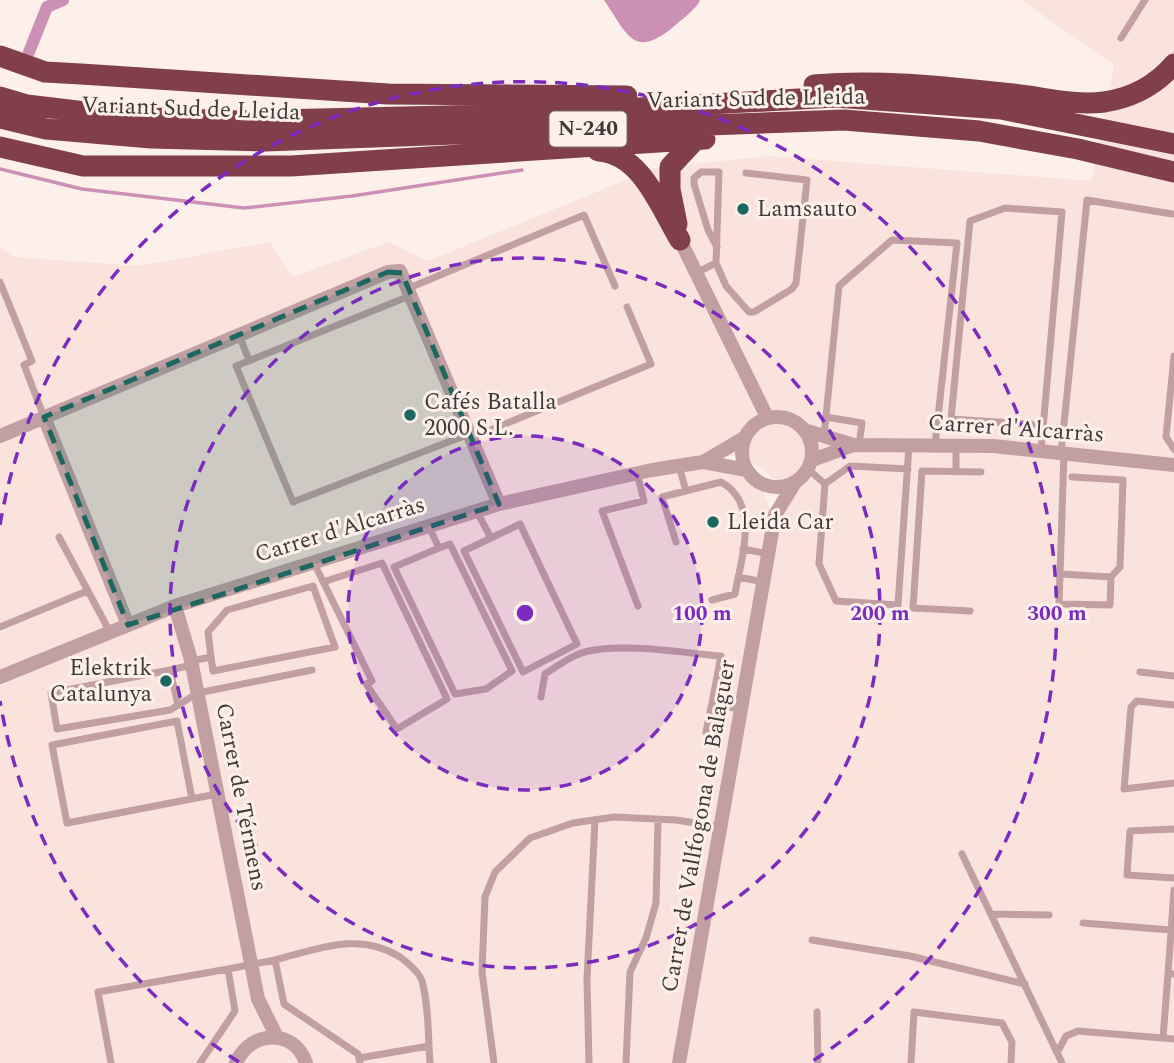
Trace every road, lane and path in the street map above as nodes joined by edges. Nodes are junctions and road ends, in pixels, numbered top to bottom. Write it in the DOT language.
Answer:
graph roads {
  1 [pos="1145,0"];
  2 [pos="1121,38"];
  3 [pos="0,56"];
  4 [pos="1174,64"];
  5 [pos="696,96"];
  6 [pos="0,97"];
  7 [pos="836,97"];
  8 [pos="0,118"];
  9 [pos="979,131"];
  10 [pos="696,139"];
  11 [pos="1174,144"];
  12 [pos="0,147"];
  13 [pos="550,149"];
  14 [pos="1174,172"];
  15 [pos="746,173"];
  16 [pos="1172,214"];
  17 [pos="680,240"];
  18 [pos="717,247"];
  19 [pos="716,263"];
  20 [pos="696,273"];
  21 [pos="0,282"];
  22 [pos="615,286"];
  23 [pos="410,292"];
  24 [pos="627,307"];
  25 [pos="239,335"];
  26 [pos="1174,356"];
  27 [pos="249,360"];
  28 [pos="44,417"];
  29 [pos="767,417"];
  30 [pos="826,417"];
  31 [pos="1043,425"];
  32 [pos="807,431"];
  33 [pos="470,435"];
  34 [pos="0,436"];
  35 [pos="824,436"];
  36 [pos="744,438"];
  37 [pos="857,445"];
  38 [pos="909,445"];
  39 [pos="935,446"];
  40 [pos="956,446"];
  41 [pos="1174,449"];
  42 [pos="1041,451"];
  43 [pos="1063,453"];
  44 [pos="1124,459"];
  45 [pos="1174,460"];
  46 [pos="703,462"];
  47 [pos="810,464"];
  48 [pos="1174,465"];
  49 [pos="679,466"];
  50 [pos="908,469"];
  51 [pos="747,470"];
  52 [pos="956,472"];
  53 [pos="981,472"];
  54 [pos="637,473"];
  55 [pos="1072,477"];
  56 [pos="1123,480"];
  57 [pos="794,484"];
  58 [pos="825,484"];
  59 [pos="767,486"];
  60 [pos="686,491"];
  61 [pos="499,504"];
  62 [pos="477,511"];
  63 [pos="775,515"];
  64 [pos="428,526"];
  65 [pos="59,537"];
  66 [pos="491,538"];
  67 [pos="676,542"];
  68 [pos="439,548"];
  69 [pos="743,550"];
  70 [pos="769,554"];
  71 [pos="313,562"];
  72 [pos="1060,574"];
  73 [pos="738,577"];
  74 [pos="1111,577"];
  75 [pos="323,582"];
  76 [pos="764,582"];
  77 [pos="87,591"];
  78 [pos="712,600"];
  79 [pos="175,606"];
  80 [pos="638,606"];
  81 [pos="971,611"];
  82 [pos="128,625"];
  83 [pos="0,627"];
  84 [pos="110,632"];
  85 [pos="211,657"];
  86 [pos="192,663"];
  87 [pos="170,670"];
  88 [pos="312,670"];
  89 [pos="1140,672"];
  90 [pos="1174,676"];
  91 [pos="0,677"];
  92 [pos="198,693"];
  93 [pos="541,697"];
  94 [pos="712,703"];
  95 [pos="178,705"];
  96 [pos="1174,705"];
  97 [pos="743,710"];
  98 [pos="706,732"];
  99 [pos="1174,783"];
  100 [pos="218,794"];
  101 [pos="192,799"];
  102 [pos="596,820"];
  103 [pos="658,820"];
  104 [pos="722,827"];
  105 [pos="1174,829"];
  106 [pos="962,854"];
  107 [pos="1174,878"];
  108 [pos="1174,890"];
  109 [pos="991,914"];
  110 [pos="1049,915"];
  111 [pos="1083,923"];
  112 [pos="1171,930"];
  113 [pos="812,940"];
  114 [pos="275,960"];
  115 [pos="251,965"];
  116 [pos="228,970"];
  117 [pos="1171,974"];
  118 [pos="1024,985"];
  119 [pos="258,999"];
  120 [pos="817,1012"];
  121 [pos="277,1037"];
  122 [pos="1163,1038"];
  123 [pos="1174,1039"];
  124 [pos="250,1043"];
  125 [pos="429,1046"];
  126 [pos="1057,1053"];
  127 [pos="359,1061"];
  128 [pos="111,1063"];
  129 [pos="200,1063"];
  130 [pos="236,1063"];
  131 [pos="306,1063"];
  132 [pos="430,1063"];
  133 [pos="494,1063"];
  134 [pos="589,1063"];
  135 [pos="625,1063"];
  136 [pos="680,1063"];
  137 [pos="818,1063"];
  138 [pos="911,1063"];
  139 [pos="1011,1063"];
  140 [pos="1062,1063"];
  1 -- 2 [label="lane"];
  3 -- 5 [label="highway, N-240"];
  4 -- 5 [label="highway"];
  5 -- 7 [label="highway, N-240"];
  6 -- 7 [label="highway, Variant Sud de Lleida / N-240"];
  7 -- 11 [label="highway, Variant Sud de Lleida / N-240"];
  8 -- 9 [label="highway, Variant Sud de Lleida / N-240"];
  9 -- 10 [label="highway, N-240"];
  9 -- 14 [label="highway, Variant Sud de Lleida / N-240"];
  10 -- 13 [label="highway, N-240"];
  10 -- 17 [label="highway"];
  12 -- 13 [label="highway, N-240"];
  13 -- 17 [label="highway"];
  15 -- 19 [label="lane"];
  16 -- 43 [label="lane"];
  17 -- 20 [label="street"];
  18 -- 18 [label="lane"];
  18 -- 19 [label="lane"];
  19 -- 20 [label="lane"];
  20 -- 29 [label="street"];
  21 -- 28 [label="lane"];
  22 -- 23 [label="lane"];
  23 -- 25 [label="street"];
  23 -- 27 [label="lane"];
  23 -- 33 [label="street"];
  24 -- 33 [label="lane"];
  25 -- 27 [label="lane"];
  25 -- 28 [label="street"];
  26 -- 41 [label="lane"];
  27 -- 33 [label="lane"];
  28 -- 34 [label="street"];
  28 -- 82 [label="street"];
  29 -- 32 [label="street"];
  29 -- 36 [label="street"];
  30 -- 35 [label="lane"];
  30 -- 37 [label="lane"];
  30 -- 39 [label="lane"];
  31 -- 31 [label="lane"];
  31 -- 42 [label="lane"];
  32 -- 35 [label="street, Carrer d'Alcarràs"];
  32 -- 47 [label="street"];
  33 -- 61 [label="street"];
  35 -- 37 [label="street, Carrer d'Alcarràs"];
  36 -- 46 [label="street, Carrer d'Alcarràs"];
  36 -- 51 [label="street"];
  37 -- 38 [label="street, Carrer d'Alcarràs"];
  37 -- 47 [label="street, Carrer d'Alcarràs"];
  38 -- 39 [label="street, Carrer d'Alcarràs"];
  38 -- 50 [label="lane"];
  39 -- 40 [label="street, Carrer d'Alcarràs"];
  40 -- 42 [label="street, Carrer d'Alcarràs"];
  40 -- 52 [label="lane"];
  42 -- 43 [label="street, Carrer d'Alcarràs"];
  43 -- 44 [label="street, Carrer d'Alcarràs"];
  43 -- 72 [label="lane"];
  44 -- 48 [label="street, Carrer d'Alcarràs"];
  44 -- 56 [label="lane"];
  45 -- 48 [label="lane"];
  46 -- 49 [label="street, Carrer d'Alcarràs"];
  46 -- 51 [label="street, Carrer d'Alcarràs"];
  47 -- 57 [label="street"];
  47 -- 58 [label="lane"];
  49 -- 54 [label="street, Carrer d'Alcarràs"];
  49 -- 60 [label="lane"];
  50 -- 58 [label="lane"];
  50 -- 58 [label="lane"];
  51 -- 59 [label="street"];
  52 -- 53 [label="lane"];
  52 -- 81 [label="lane"];
  54 -- 61 [label="street, Carrer d'Alcarràs"];
  54 -- 80 [label="lane"];
  55 -- 56 [label="lane"];
  56 -- 74 [label="lane"];
  57 -- 59 [label="street"];
  57 -- 63 [label="street"];
  59 -- 63 [label="street"];
  60 -- 67 [label="lane"];
  60 -- 69 [label="lane"];
  61 -- 62 [label="street, Carrer d'Alcarràs"];
  62 -- 64 [label="street, Carrer d'Alcarràs"];
  62 -- 66 [label="lane"];
  63 -- 70 [label="street, Carrer de Vallfogona de Balaguer"];
  64 -- 68 [label="lane"];
  64 -- 71 [label="street, Carrer d'Alcarràs"];
  65 -- 77 [label="lane"];
  66 -- 66 [label="lane"];
  68 -- 68 [label="lane"];
  69 -- 70 [label="lane"];
  69 -- 73 [label="lane"];
  70 -- 76 [label="street, Carrer de Vallfogona de Balaguer"];
  71 -- 75 [label="lane"];
  71 -- 79 [label="street, Carrer d'Alcarràs"];
  72 -- 74 [label="lane"];
  72 -- 74 [label="lane"];
  73 -- 76 [label="lane"];
  73 -- 78 [label="lane"];
  75 -- 75 [label="lane"];
  76 -- 97 [label="street, Carrer de Vallfogona de Balaguer"];
  77 -- 83 [label="lane"];
  77 -- 84 [label="lane"];
  79 -- 82 [label="street, Carrer d'Alcarràs"];
  79 -- 86 [label="street, Carrer de Térmens"];
  82 -- 84 [label="street, Carrer d'Alcarràs"];
  84 -- 91 [label="street, Carrer d'Alcarràs"];
  85 -- 85 [label="lane"];
  85 -- 86 [label="lane"];
  86 -- 87 [label="lane"];
  86 -- 92 [label="street, Carrer de Térmens"];
  87 -- 95 [label="lane"];
  87 -- 95 [label="lane"];
  88 -- 92 [label="lane"];
  89 -- 90 [label="lane"];
  92 -- 95 [label="lane"];
  92 -- 100 [label="street, Carrer de Térmens"];
  93 -- 94 [label="lane"];
  94 -- 97 [label="lane"];
  94 -- 98 [label="lane"];
  96 -- 99 [label="lane"];
  97 -- 104 [label="street, Carrer de Vallfogona de Balaguer"];
  100 -- 101 [label="lane"];
  100 -- 115 [label="street, Carrer de Térmens"];
  101 -- 101 [label="lane"];
  102 -- 103 [label="lane"];
  102 -- 133 [label="lane"];
  102 -- 134 [label="lane"];
  103 -- 104 [label="lane"];
  103 -- 135 [label="lane"];
  104 -- 136 [label="street, Carrer de Vallfogona de Balaguer"];
  105 -- 107 [label="lane"];
  106 -- 109 [label="lane"];
  108 -- 112 [label="lane"];
  109 -- 110 [label="lane"];
  109 -- 118 [label="lane"];
  111 -- 112 [label="lane"];
  112 -- 117 [label="lane"];
  113 -- 118 [label="lane"];
  114 -- 115 [label="lane"];
  114 -- 125 [label="lane"];
  114 -- 127 [label="lane"];
  115 -- 116 [label="lane"];
  115 -- 119 [label="street, Carrer de Térmens"];
  116 -- 128 [label="lane"];
  116 -- 129 [label="lane"];
  117 -- 122 [label="lane"];
  118 -- 126 [label="lane"];
  119 -- 121 [label="street, Carrer de Térmens"];
  119 -- 124 [label="street, Carrer de Térmens"];
  120 -- 137 [label="lane"];
  121 -- 124 [label="street"];
  121 -- 131 [label="street"];
  122 -- 123 [label="lane"];
  122 -- 126 [label="lane"];
  124 -- 130 [label="street"];
  125 -- 127 [label="lane"];
  125 -- 132 [label="lane"];
  126 -- 140 [label="lane"];
  138 -- 139 [label="lane"];
}
